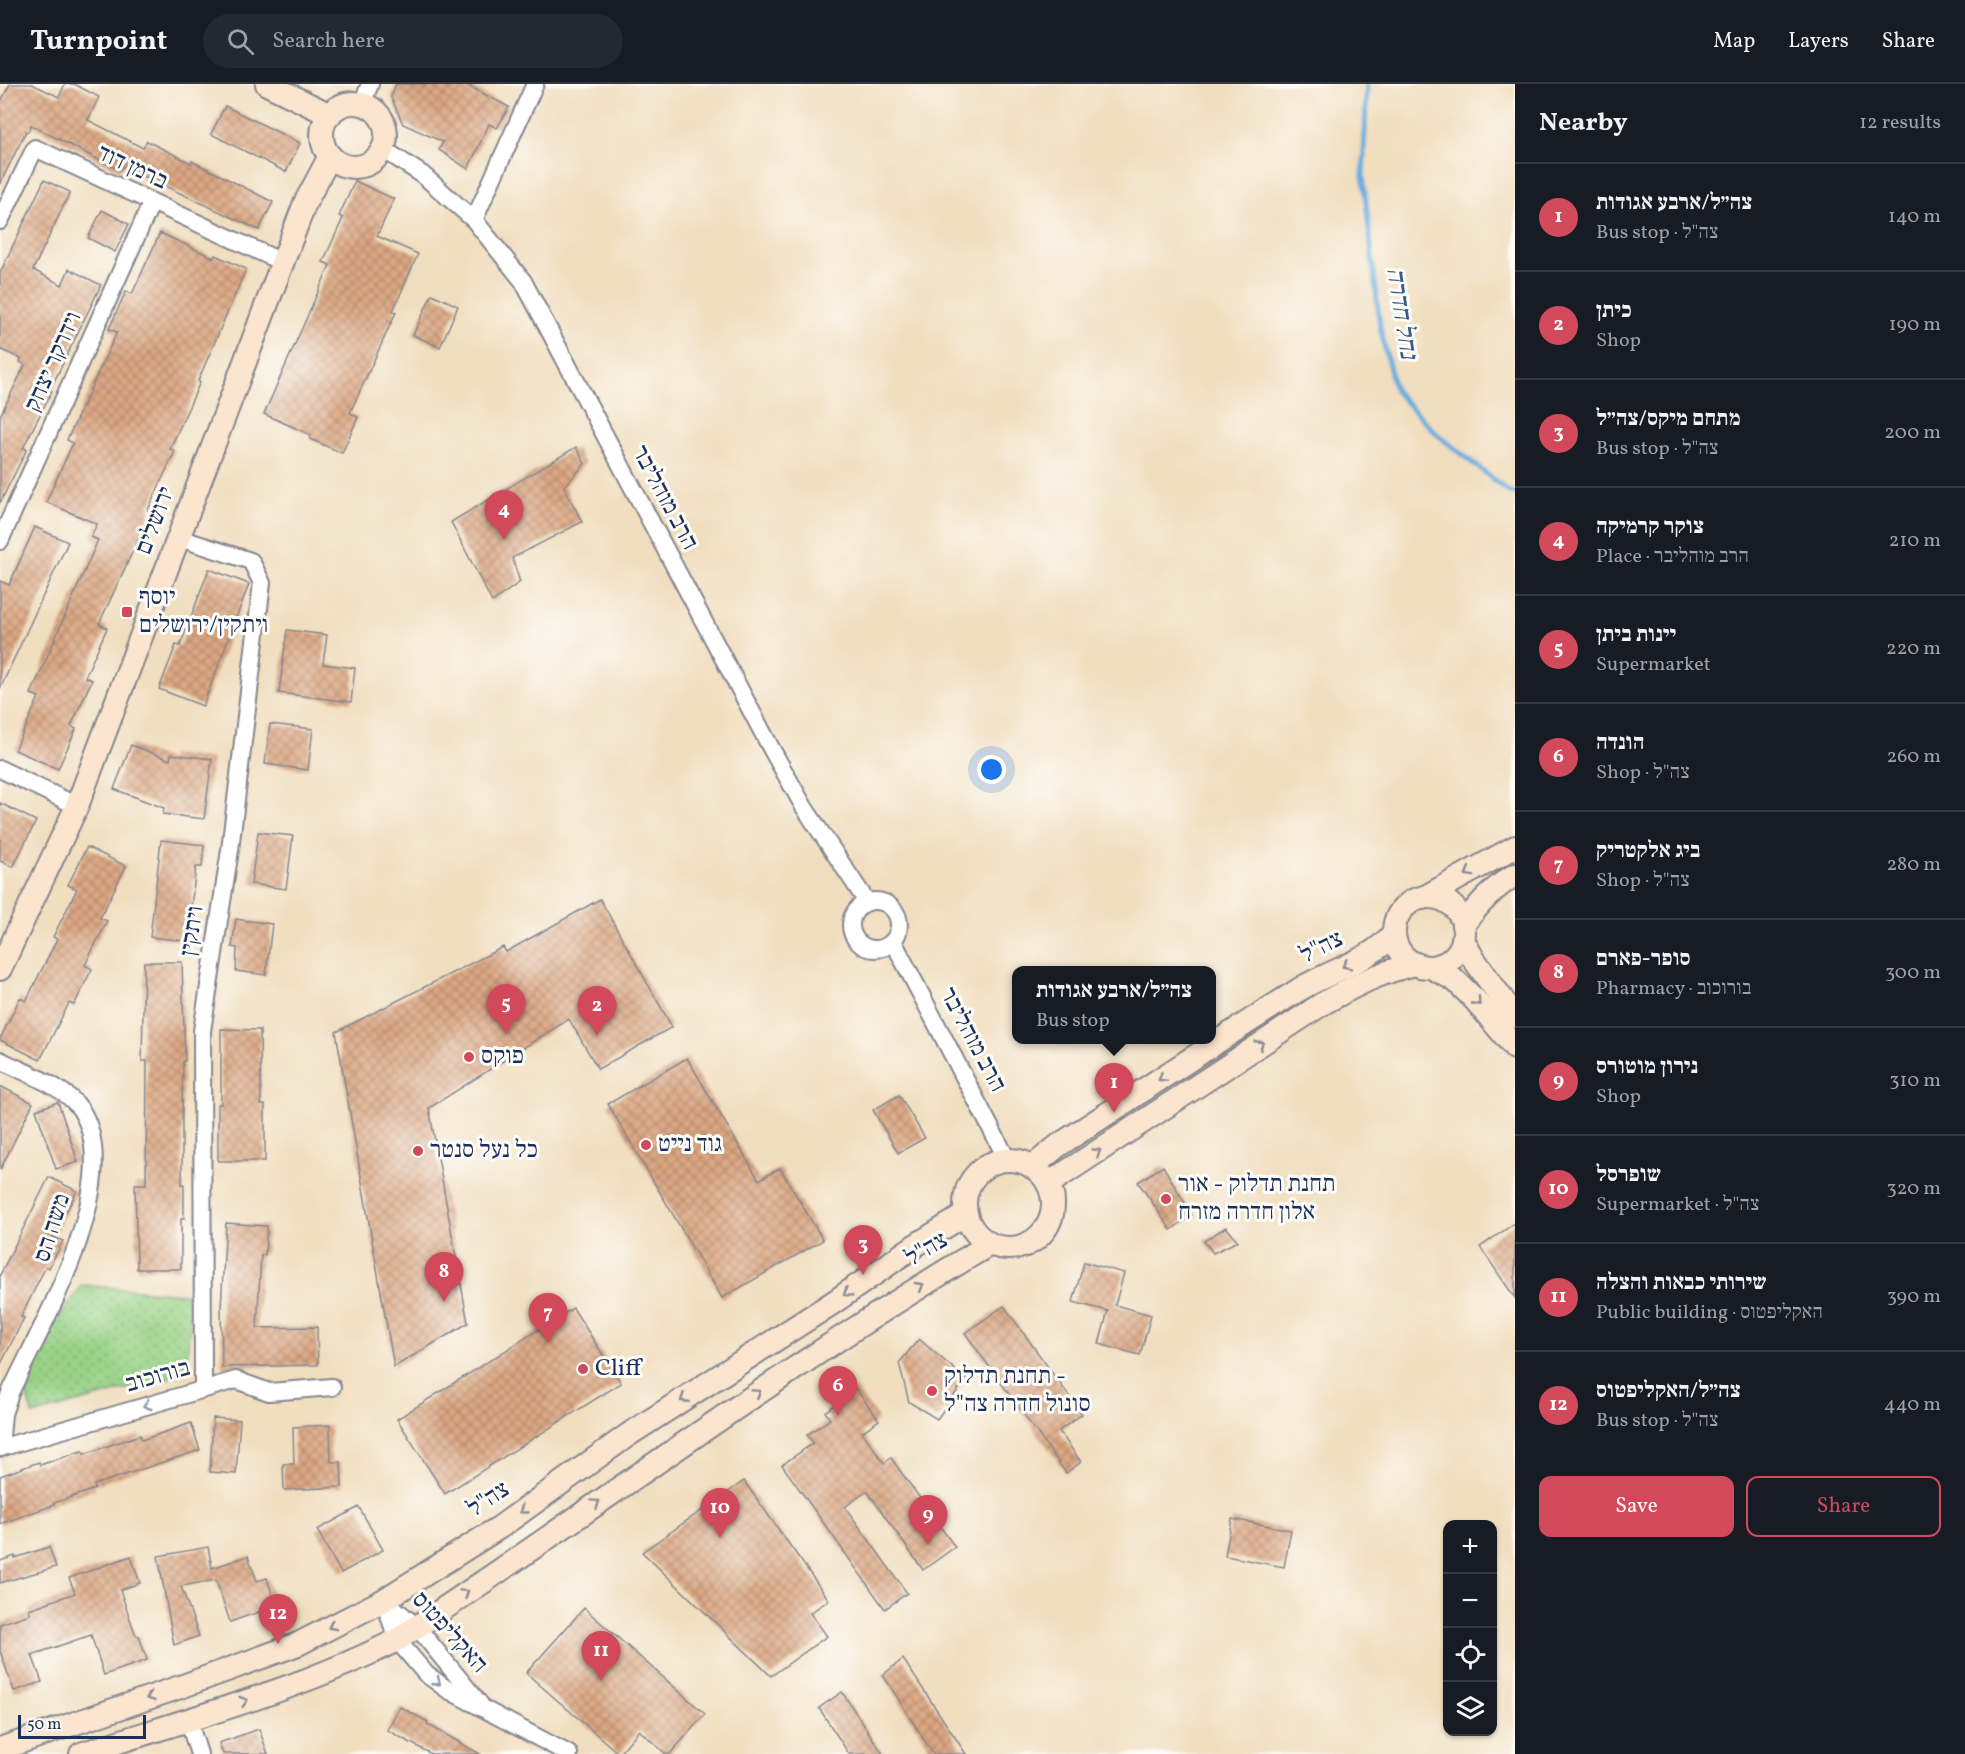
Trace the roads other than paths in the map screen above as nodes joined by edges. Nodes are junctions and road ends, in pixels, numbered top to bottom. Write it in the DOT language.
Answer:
graph roads {
  1 [pos="267,84"];
  2 [pos="535,84"];
  3 [pos="366,94"];
  4 [pos="330,115"];
  5 [pos="383,149"];
  6 [pos="330,156"];
  7 [pos="151,204"];
  8 [pos="474,219"];
  9 [pos="0,221"];
  10 [pos="282,262"];
  11 [pos="178,538"];
  12 [pos="0,541"];
  13 [pos="0,769"];
  14 [pos="77,806"];
  15 [pos="1515,847"];
  16 [pos="1515,875"];
  17 [pos="1423,898"];
  18 [pos="867,902"];
  19 [pos="1463,932"];
  20 [pos="1394,933"];
  21 [pos="893,941"];
  22 [pos="1424,965"];
  23 [pos="0,969"];
  24 [pos="1515,1017"];
  25 [pos="1216,1043"];
  26 [pos="1214,1044"];
  27 [pos="1515,1048"];
  28 [pos="0,1060"];
  29 [pos="1008,1161"];
  30 [pos="1032,1167"];
  31 [pos="1048,1184"];
  32 [pos="966,1215"];
  33 [pos="990,1244"];
  34 [pos="332,1387"];
  35 [pos="203,1388"];
  36 [pos="0,1448"];
  37 [pos="384,1600"];
  38 [pos="417,1627"];
  39 [pos="397,1640"];
  40 [pos="486,1712"];
  41 [pos="188,1719"];
  42 [pos="0,1749"];
  43 [pos="81,1754"];
  44 [pos="199,1754"];
  45 [pos="569,1754"];
  1 -- 4 [label="main road"];
  2 -- 8 [label="street"];
  3 -- 4 [label="main road"];
  3 -- 5 [label="main road"];
  4 -- 6 [label="main road"];
  5 -- 6 [label="main road"];
  5 -- 8 [label="street, הרב מוהליבר"];
  6 -- 10 [label="main road, ירושלים"];
  7 -- 9 [label="street, ברמן דוד"];
  7 -- 10 [label="street, ברמן דוד"];
  7 -- 12 [label="street, וידרקר יצחק"];
  8 -- 18 [label="street, הרב מוהליבר"];
  10 -- 11 [label="main road, ירושלים"];
  11 -- 14 [label="main road, ירושלים"];
  11 -- 35 [label="street, ויתקין"];
  13 -- 14 [label="street"];
  14 -- 23 [label="main road, ירושלים"];
  15 -- 17 [label="main road, one-way"];
  16 -- 19 [label="main road"];
  17 -- 19 [label="main road"];
  17 -- 20 [label="main road"];
  18 -- 21 [label="street"];
  18 -- 21 [label="street"];
  19 -- 22 [label="main road"];
  19 -- 24 [label="main road"];
  20 -- 22 [label="main road"];
  20 -- 25 [label="main road, צה\"ל, one-way"];
  21 -- 29 [label="street, הרב מוהליבר"];
  22 -- 27 [label="main road, one-way"];
  31 -- 22 [label="main road, צה\"ל, one-way"];
  26 -- 30 [label="main road, צה\"ל, one-way"];
  28 -- 36 [label="street, משה הס"];
  29 -- 30 [label="main road"];
  29 -- 32 [label="main road"];
  30 -- 31 [label="main road"];
  31 -- 33 [label="main road"];
  32 -- 33 [label="main road"];
  32 -- 37 [label="main road, צה\"ל, one-way"];
  38 -- 33 [label="main road, צה\"ל, one-way"];
  34 -- 35 [label="street, בורוכוב"];
  35 -- 36 [label="street, בורוכוב, one-way"];
  37 -- 38 [label="street, האקליפטוס"];
  37 -- 39 [label="street, האקליפטוס"];
  37 -- 42 [label="main road, צה\"ל, one-way"];
  38 -- 39 [label="main road, צה\"ל"];
  38 -- 40 [label="street, האקליפטוס"];
  39 -- 40 [label="street, האקליפטוס, one-way"];
  41 -- 39 [label="main road, צה\"ל, one-way"];
  40 -- 45 [label="street, האקליפטוס"];
  41 -- 43 [label="main road, צה\"ל"];
  41 -- 44 [label="street"];
}
